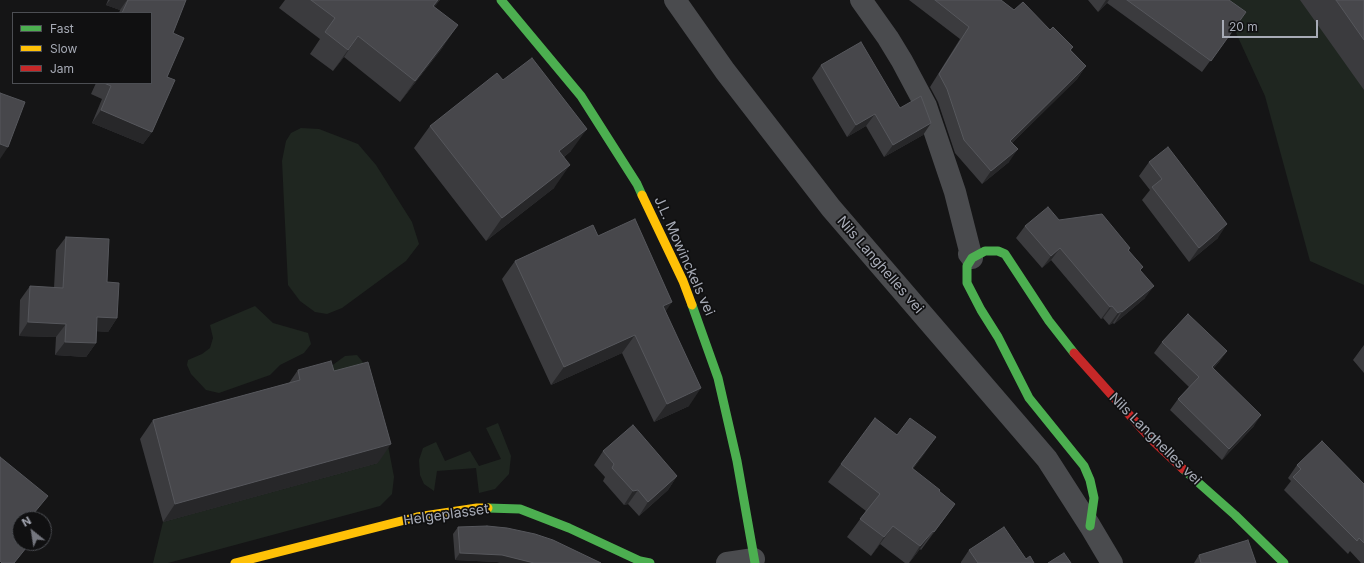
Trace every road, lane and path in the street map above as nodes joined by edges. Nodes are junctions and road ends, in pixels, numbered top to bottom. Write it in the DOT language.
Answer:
graph roads {
  1 [pos="501,0"];
  2 [pos="675,0"];
  3 [pos="862,0"];
  4 [pos="972,258"];
  5 [pos="1090,526"];
  6 [pos="754,561"];
  7 [pos="235,563"];
  8 [pos="650,563"];
  9 [pos="727,563"];
  10 [pos="1112,563"];
  11 [pos="1284,563"];
  1 -- 6 [label="street, J.L. Mowinckels vei"];
  2 -- 5 [label="street, Nils Langhelles vei"];
  3 -- 4 [label="street"];
  4 -- 5 [label="street"];
  4 -- 11 [label="street, Nils Langhelles vei"];
  5 -- 10 [label="street, Nils Langhelles vei"];
  6 -- 9 [label="street"];
  7 -- 8 [label="street, Helgeplasset"];
}
